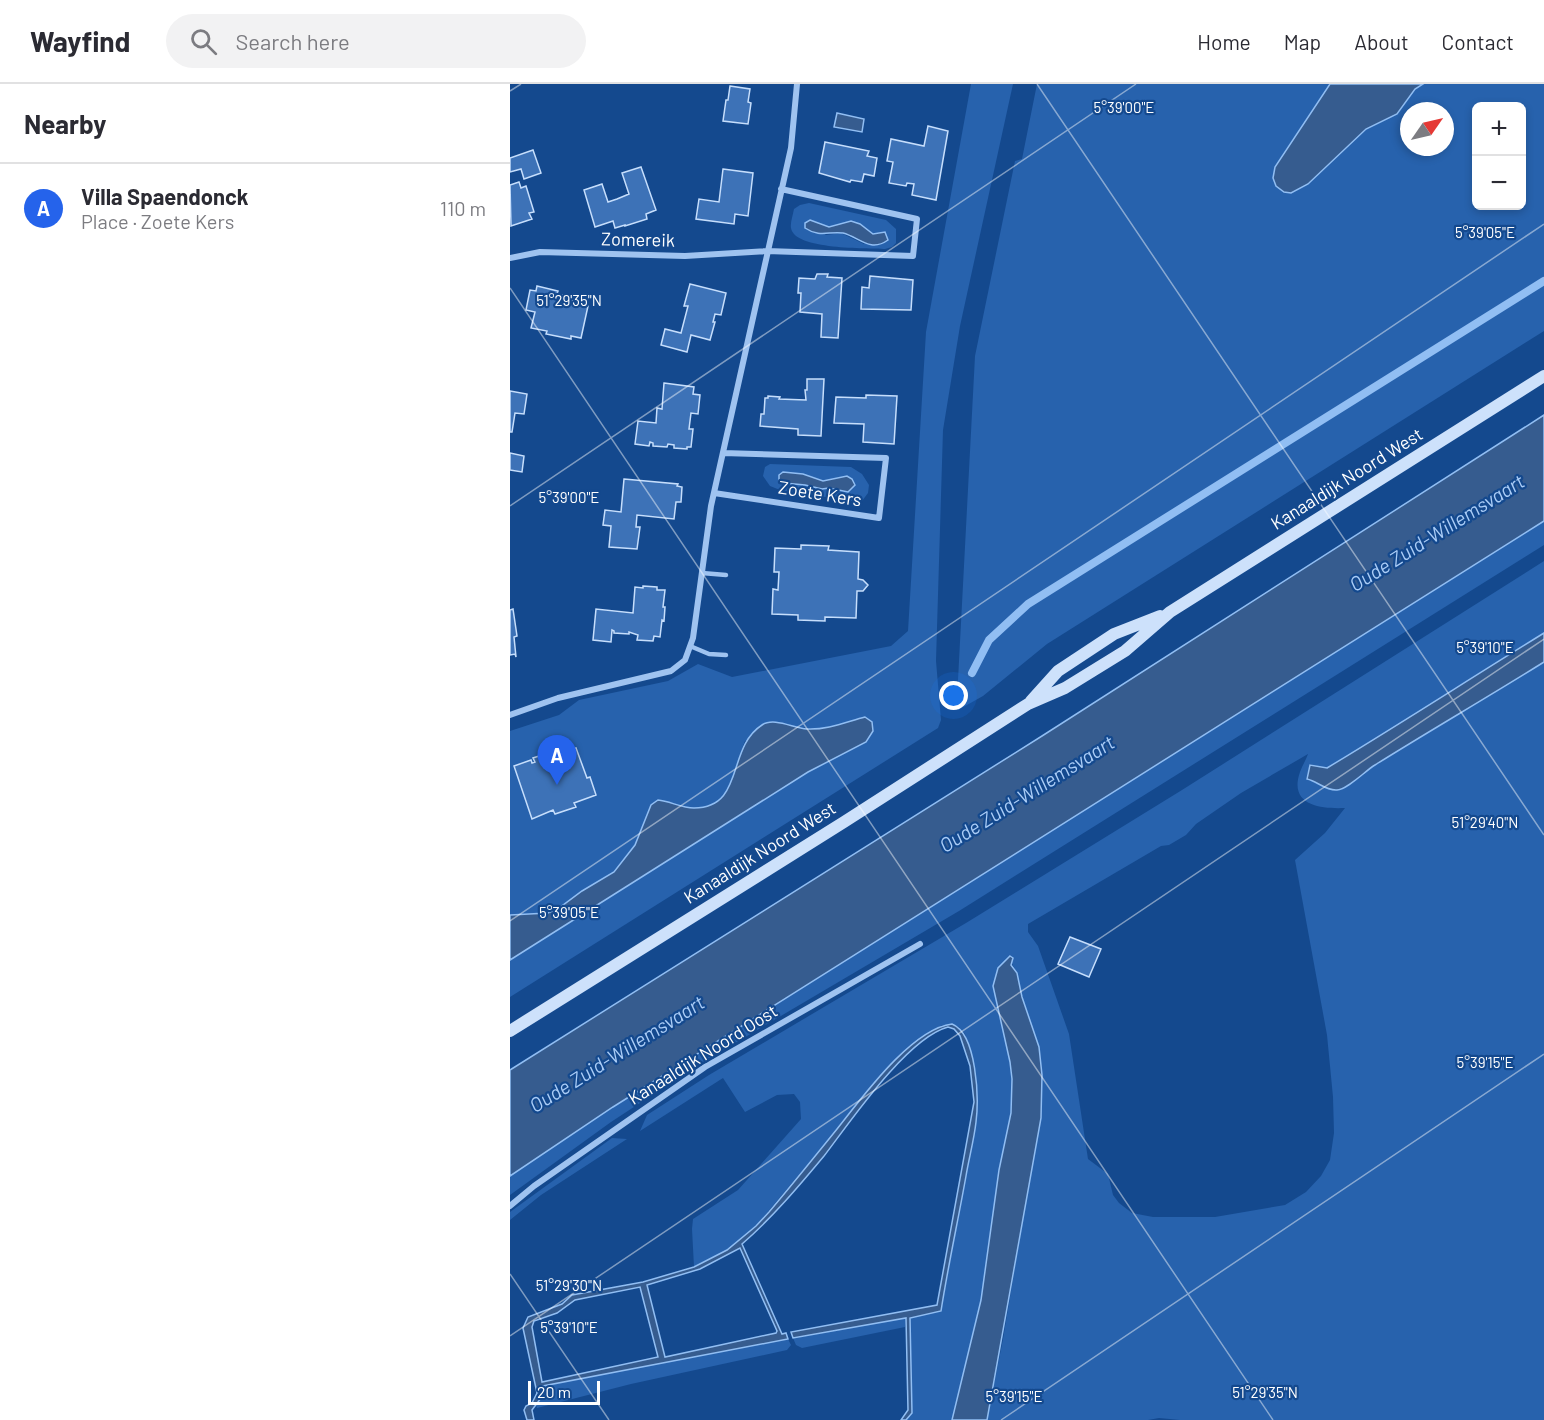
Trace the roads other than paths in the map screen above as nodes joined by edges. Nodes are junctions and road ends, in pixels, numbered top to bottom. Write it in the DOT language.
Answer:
graph roads {
  1 [pos="797,84"];
  2 [pos="781,189"];
  3 [pos="766,251"];
  4 [pos="510,258"];
  5 [pos="1544,376"];
  6 [pos="723,453"];
  7 [pos="714,493"];
  8 [pos="702,573"];
  9 [pos="726,575"];
  10 [pos="1170,612"];
  11 [pos="690,646"];
  12 [pos="726,655"];
  13 [pos="1028,704"];
  14 [pos="510,715"];
  15 [pos="920,944"];
  16 [pos="510,1031"];
  17 [pos="510,1206"];
  1 -- 2 [label="street"];
  2 -- 3 [label="street"];
  2 -- 3 [label="street"];
  3 -- 4 [label="street, Zomereik"];
  3 -- 6 [label="street"];
  5 -- 10 [label="main road, Kanaaldijk Noord West"];
  6 -- 7 [label="street"];
  6 -- 7 [label="street, Zoete Kers"];
  7 -- 8 [label="street"];
  8 -- 9 [label="lane"];
  8 -- 11 [label="street"];
  10 -- 13 [label="main road, Kanaaldijk Noord West"];
  10 -- 13 [label="main road, Kanaaldijk Noord West"];
  11 -- 12 [label="lane"];
  11 -- 14 [label="street"];
  13 -- 16 [label="main road, Kanaaldijk Noord West"];
  15 -- 17 [label="street, Kanaaldijk Noord Oost"];
}
